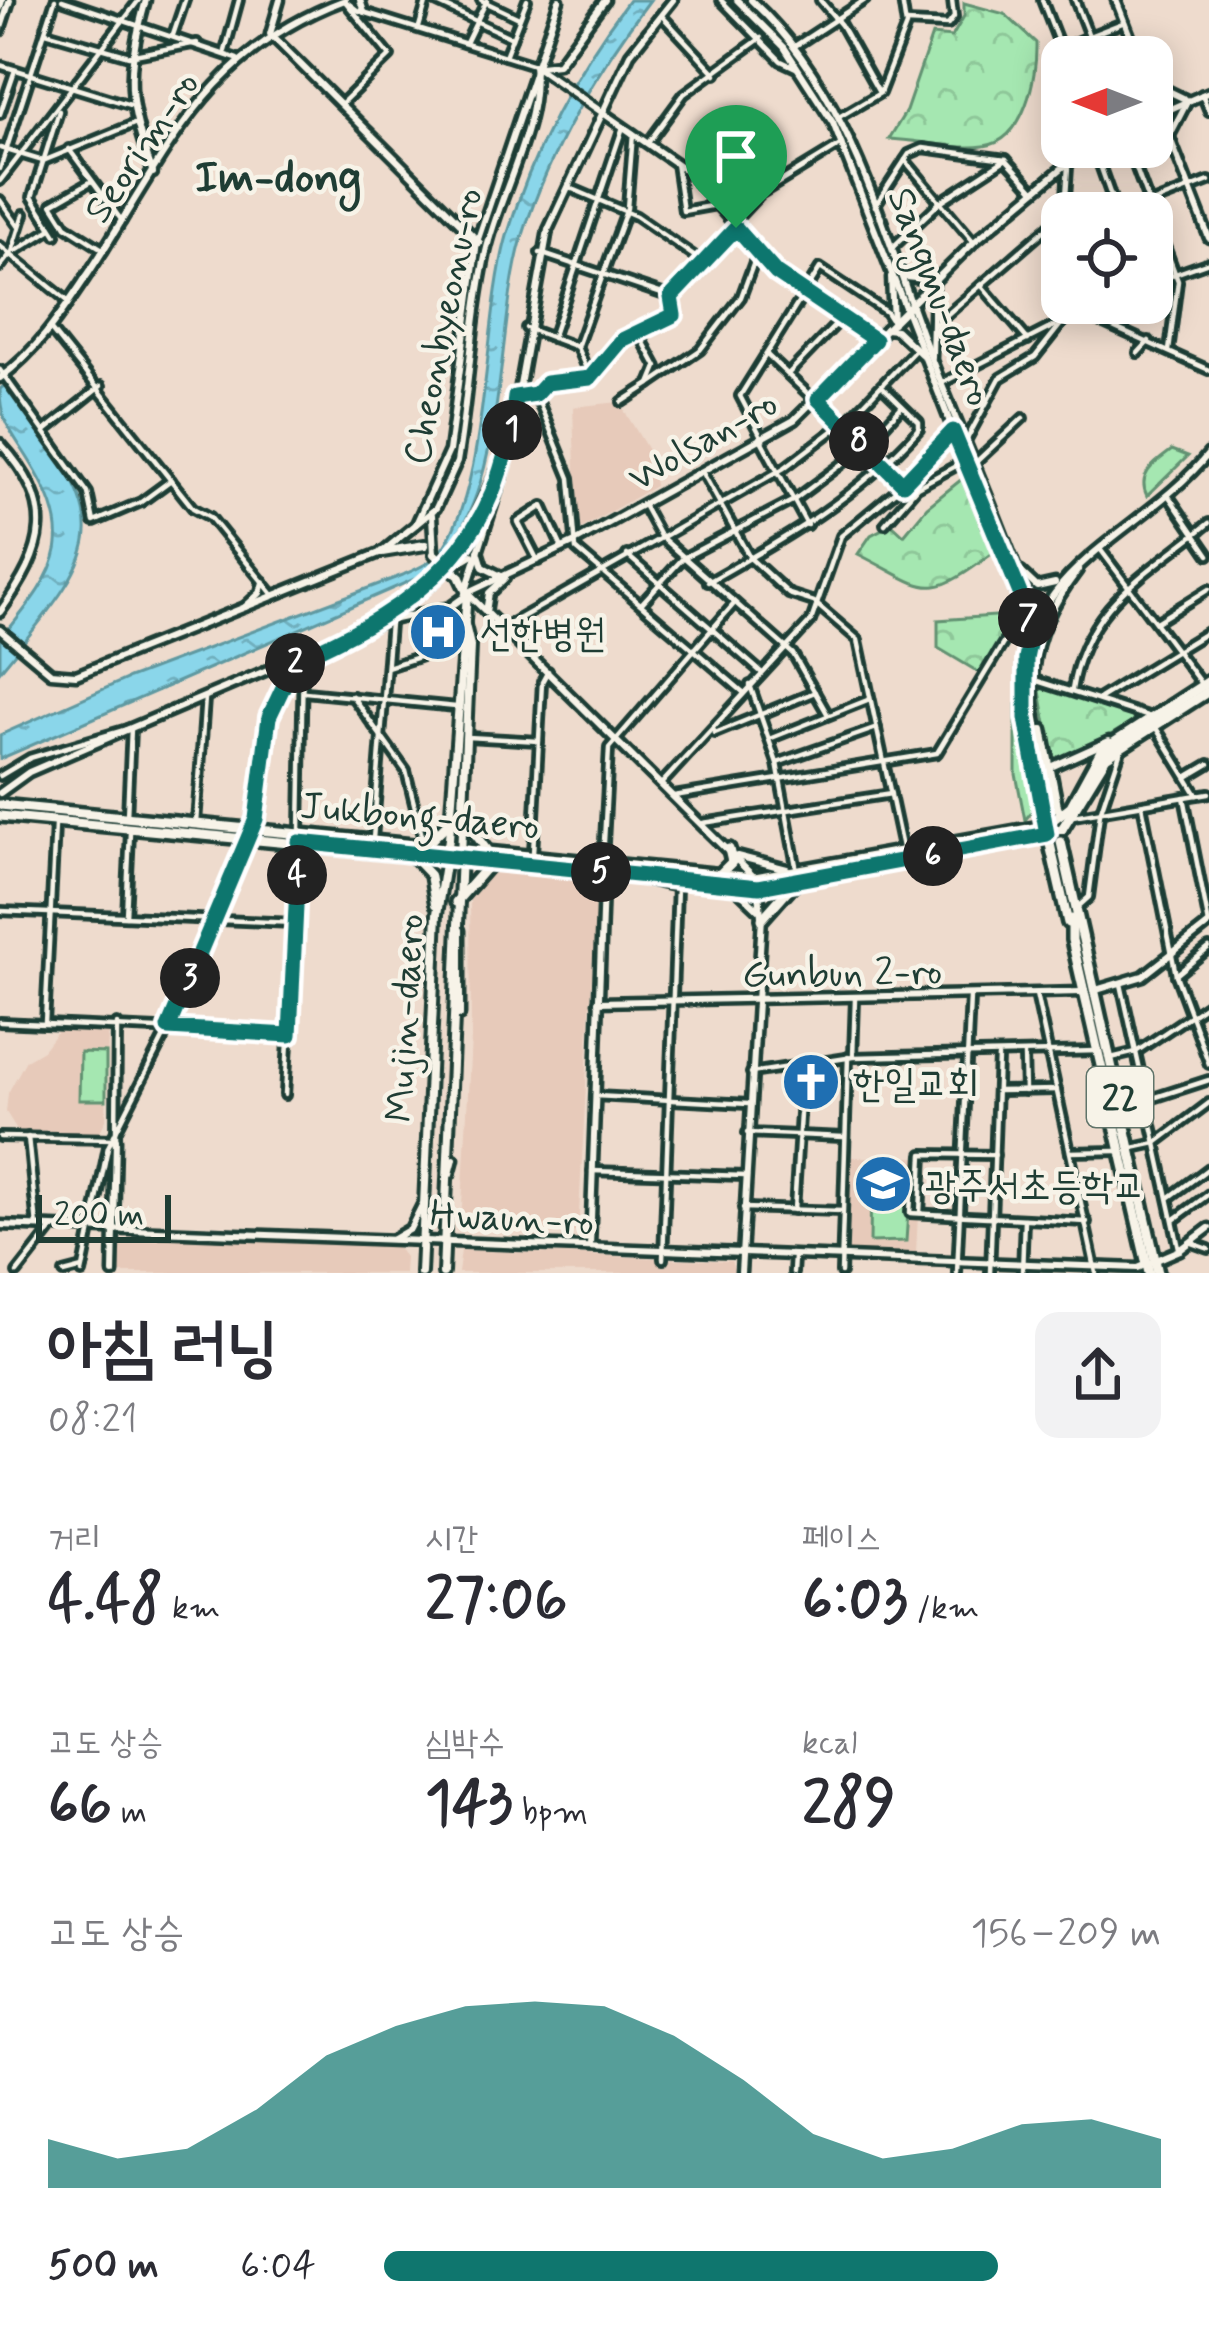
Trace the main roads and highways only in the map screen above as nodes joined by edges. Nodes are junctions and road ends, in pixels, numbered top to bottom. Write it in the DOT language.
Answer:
graph roads {
  1 [pos="411,532"];
  2 [pos="424,545"];
  3 [pos="382,552"];
  4 [pos="465,624"];
  5 [pos="1207,689"];
  6 [pos="1026,691"];
  7 [pos="1121,741"];
  8 [pos="1040,796"];
  9 [pos="0,806"];
  10 [pos="0,816"];
  11 [pos="1057,817"];
  12 [pos="456,819"];
  13 [pos="129,822"];
  14 [pos="250,832"];
  15 [pos="1026,834"];
  16 [pos="1052,836"];
  17 [pos="299,837"];
  18 [pos="424,844"];
  19 [pos="405,851"];
  20 [pos="453,852"];
  21 [pos="733,853"];
  22 [pos="490,855"];
  23 [pos="1052,860"];
  24 [pos="616,873"];
  25 [pos="720,874"];
  26 [pos="805,874"];
  27 [pos="759,882"];
  28 [pos="603,886"];
  29 [pos="456,902"];
  30 [pos="437,914"];
  31 [pos="762,920"];
  32 [pos="1076,936"];
  33 [pos="436,945"];
  34 [pos="454,946"];
  35 [pos="1091,991"];
  36 [pos="1127,1150"];
  37 [pos="1153,1269"];
  38 [pos="421,1273"];
  39 [pos="443,1273"];
  1 -- 2 [label="main road"];
  2 -- 3 [label="main road"];
  2 -- 4 [label="main road, Mujin-daero, bridge"];
  4 -- 12 [label="main road, Mujin-daero"];
  4 -- 12 [label="main road, Mujin-daero"];
  5 -- 7 [label="main road"];
  6 -- 8 [label="main road"];
  7 -- 11 [label="main road"];
  7 -- 11 [label="main road"];
  8 -- 15 [label="main road"];
  8 -- 16 [label="main road"];
  9 -- 13 [label="main road, Jukbong-daero"];
  10 -- 13 [label="main road, Jukbong-daero"];
  11 -- 16 [label="main road, Jukbong-daero"];
  11 -- 32 [label="main road, 22"];
  12 -- 18 [label="main road"];
  12 -- 20 [label="main road, Mujin-daero"];
  12 -- 22 [label="main road"];
  13 -- 14 [label="main road, Jukbong-daero"];
  13 -- 14 [label="main road, Jukbong-daero"];
  14 -- 17 [label="main road, Jukbong-daero"];
  15 -- 16 [label="main road, Jukbong-daero"];
  15 -- 23 [label="main road"];
  15 -- 26 [label="main road, Jukbong-daero"];
  15 -- 26 [label="main road, Jukbong-daero"];
  16 -- 23 [label="main road, 22"];
  16 -- 32 [label="main road"];
  17 -- 18 [label="main road, Jukbong-daero"];
  17 -- 19 [label="main road, Jukbong-daero"];
  18 -- 20 [label="main road, Jukbong-daero"];
  19 -- 20 [label="main road, Jukbong-daero"];
  19 -- 30 [label="main road"];
  20 -- 22 [label="main road, Jukbong-daero"];
  20 -- 29 [label="main road, Mujin-daero"];
  20 -- 30 [label="main road, Mujin-daero"];
  21 -- 25 [label="main road"];
  22 -- 24 [label="main road, Jukbong-daero"];
  22 -- 25 [label="main road, Jukbong-daero"];
  22 -- 29 [label="main road"];
  23 -- 32 [label="main road, 22"];
  24 -- 27 [label="main road, Jukbong-daero"];
  24 -- 28 [label="main road"];
  25 -- 27 [label="main road, Jukbong-daero"];
  26 -- 27 [label="main road, Jukbong-daero"];
  26 -- 31 [label="main road"];
  29 -- 34 [label="main road, Mujin-daero"];
  30 -- 33 [label="main road, Mujin-daero"];
  32 -- 35 [label="main road, 22"];
  33 -- 34 [label="main road"];
  33 -- 38 [label="main road, Mujin-daero"];
  34 -- 39 [label="main road, Mujin-daero"];
  35 -- 36 [label="main road, 22"];
  35 -- 36 [label="main road, 22"];
  36 -- 37 [label="main road, 22"];
}
